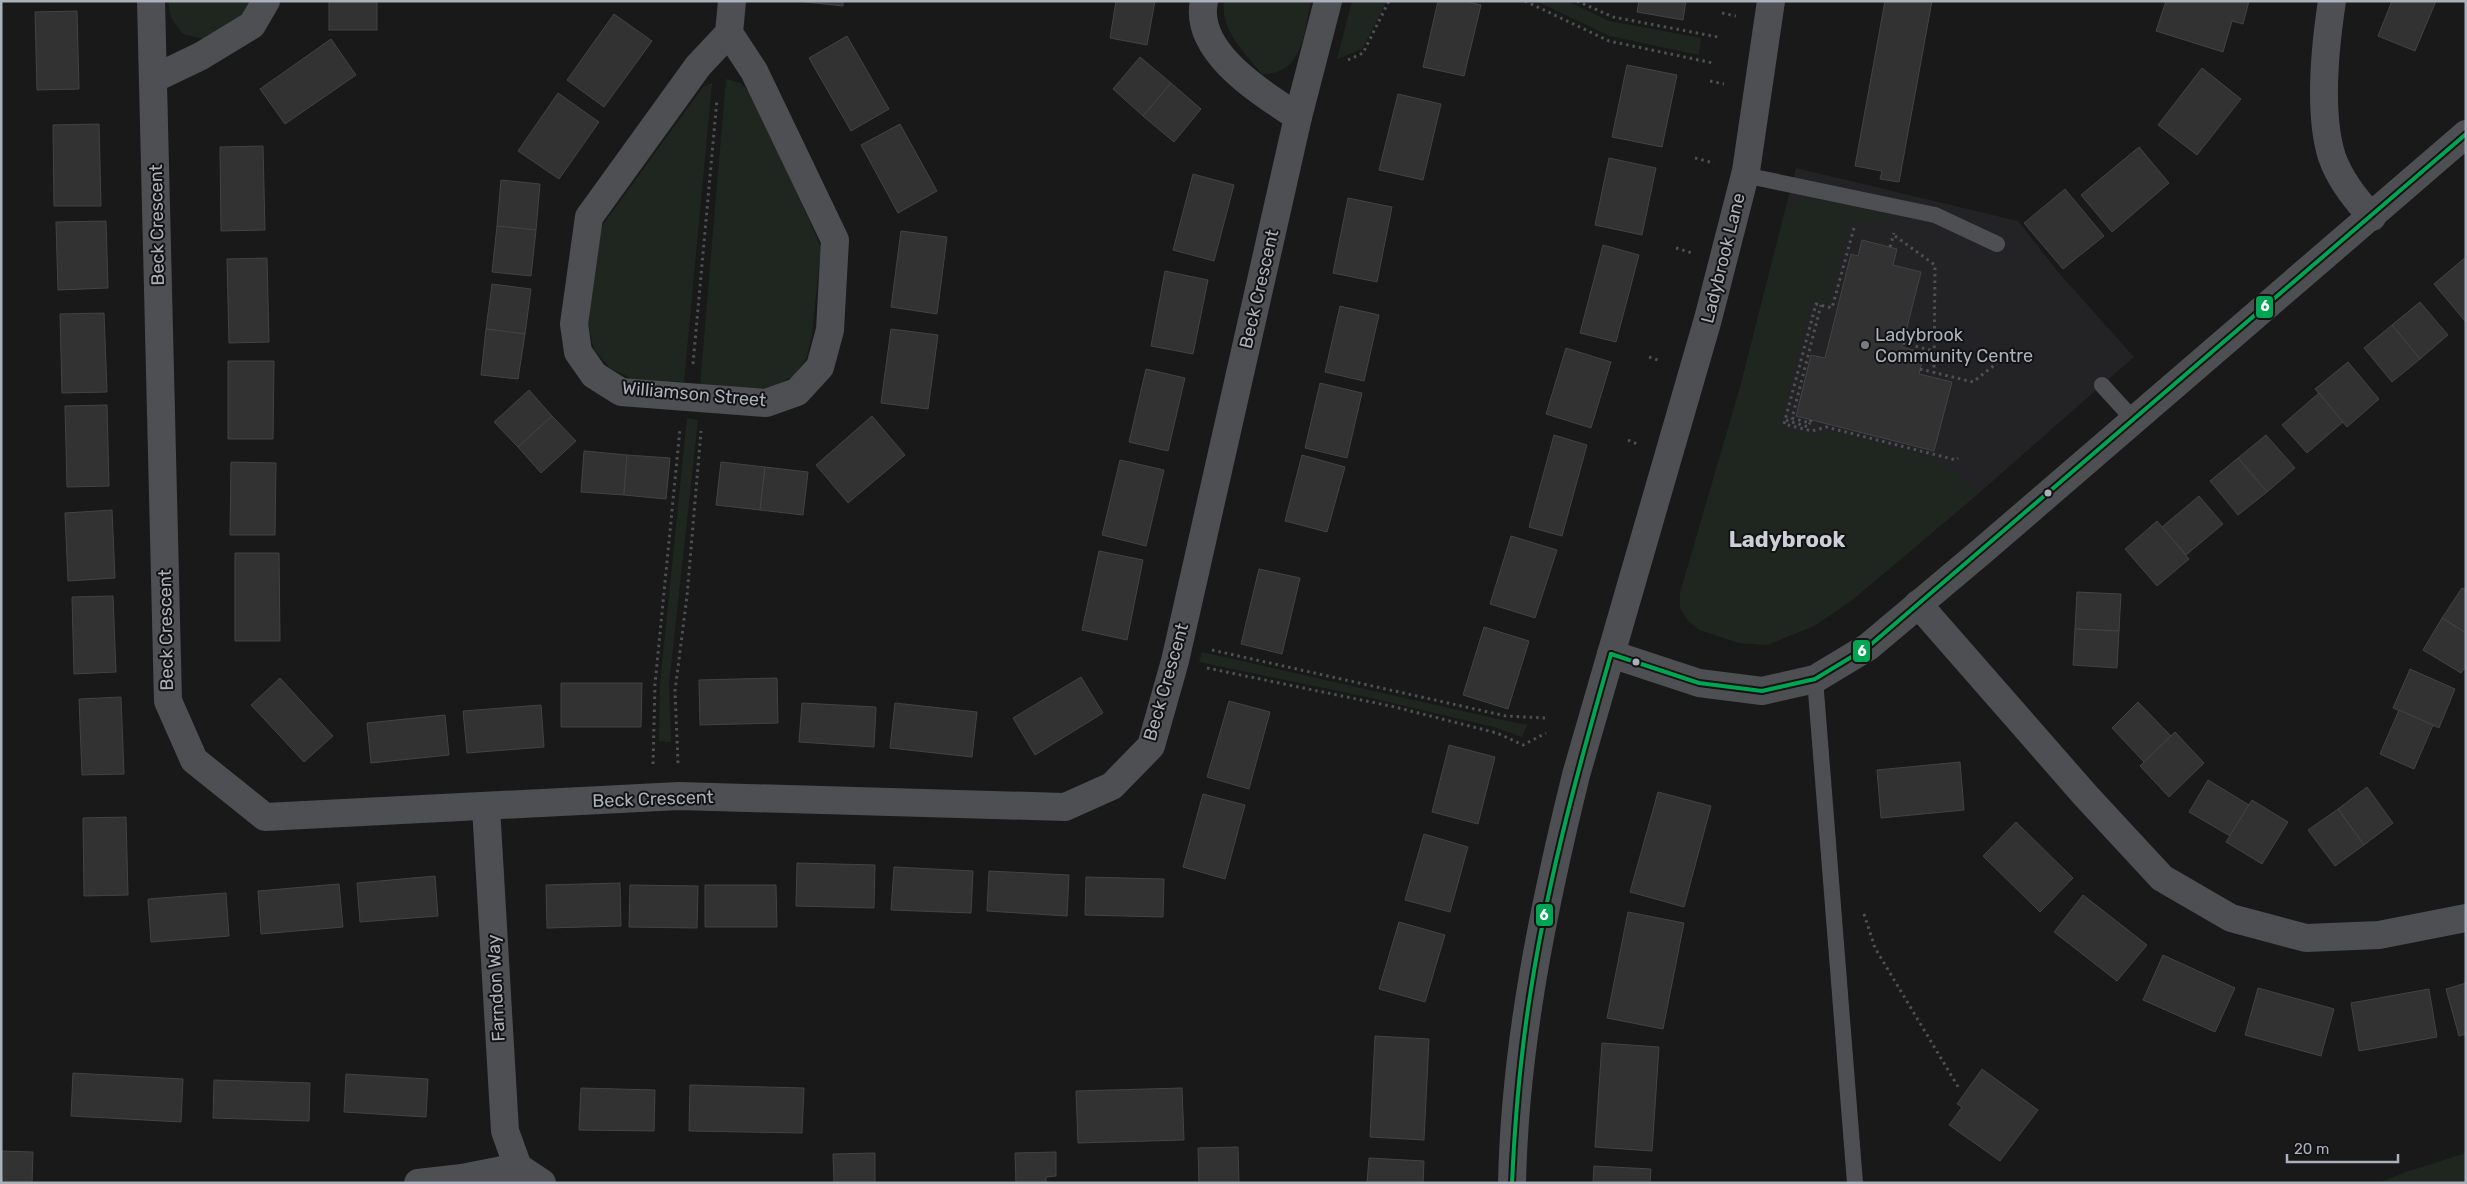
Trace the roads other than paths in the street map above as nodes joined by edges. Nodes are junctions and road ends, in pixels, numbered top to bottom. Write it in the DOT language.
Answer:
graph roads {
  1 [pos="151,1"];
  2 [pos="266,1"];
  3 [pos="732,1"];
  4 [pos="1204,1"];
  5 [pos="1328,1"];
  6 [pos="1771,1"];
  7 [pos="2332,1"];
  8 [pos="730,33"];
  9 [pos="153,79"];
  10 [pos="1298,117"];
  11 [pos="2466,134"];
  12 [pos="1744,175"];
  13 [pos="2372,217"];
  14 [pos="1997,244"];
  15 [pos="2102,385"];
  16 [pos="2133,419"];
  17 [pos="1918,604"];
  18 [pos="1611,654"];
  19 [pos="1815,679"];
  20 [pos="486,806"];
  21 [pos="2466,918"];
  22 [pos="518,1167"];
  23 [pos="418,1183"];
  24 [pos="542,1183"];
  25 [pos="1512,1183"];
  26 [pos="1854,1183"];
  1 -- 9 [label="street, Beck Crescent"];
  2 -- 9 [label="street"];
  3 -- 8 [label="street"];
  4 -- 10 [label="street"];
  5 -- 10 [label="street, Beck Crescent"];
  6 -- 12 [label="street, Ladybrook Lane"];
  7 -- 13 [label="street"];
  8 -- 8 [label="street, Williamson Street"];
  9 -- 20 [label="street, Beck Crescent"];
  10 -- 20 [label="street, Beck Crescent"];
  11 -- 13 [label="street"];
  12 -- 14 [label="lane"];
  12 -- 18 [label="street, Ladybrook Lane"];
  13 -- 16 [label="street"];
  15 -- 16 [label="lane"];
  16 -- 17 [label="street"];
  17 -- 19 [label="street"];
  17 -- 21 [label="street"];
  18 -- 19 [label="street"];
  18 -- 25 [label="street, Ladybrook Lane"];
  19 -- 26 [label="lane"];
  20 -- 22 [label="street, Farndon Way"];
  22 -- 23 [label="street"];
  22 -- 24 [label="street"];
}
